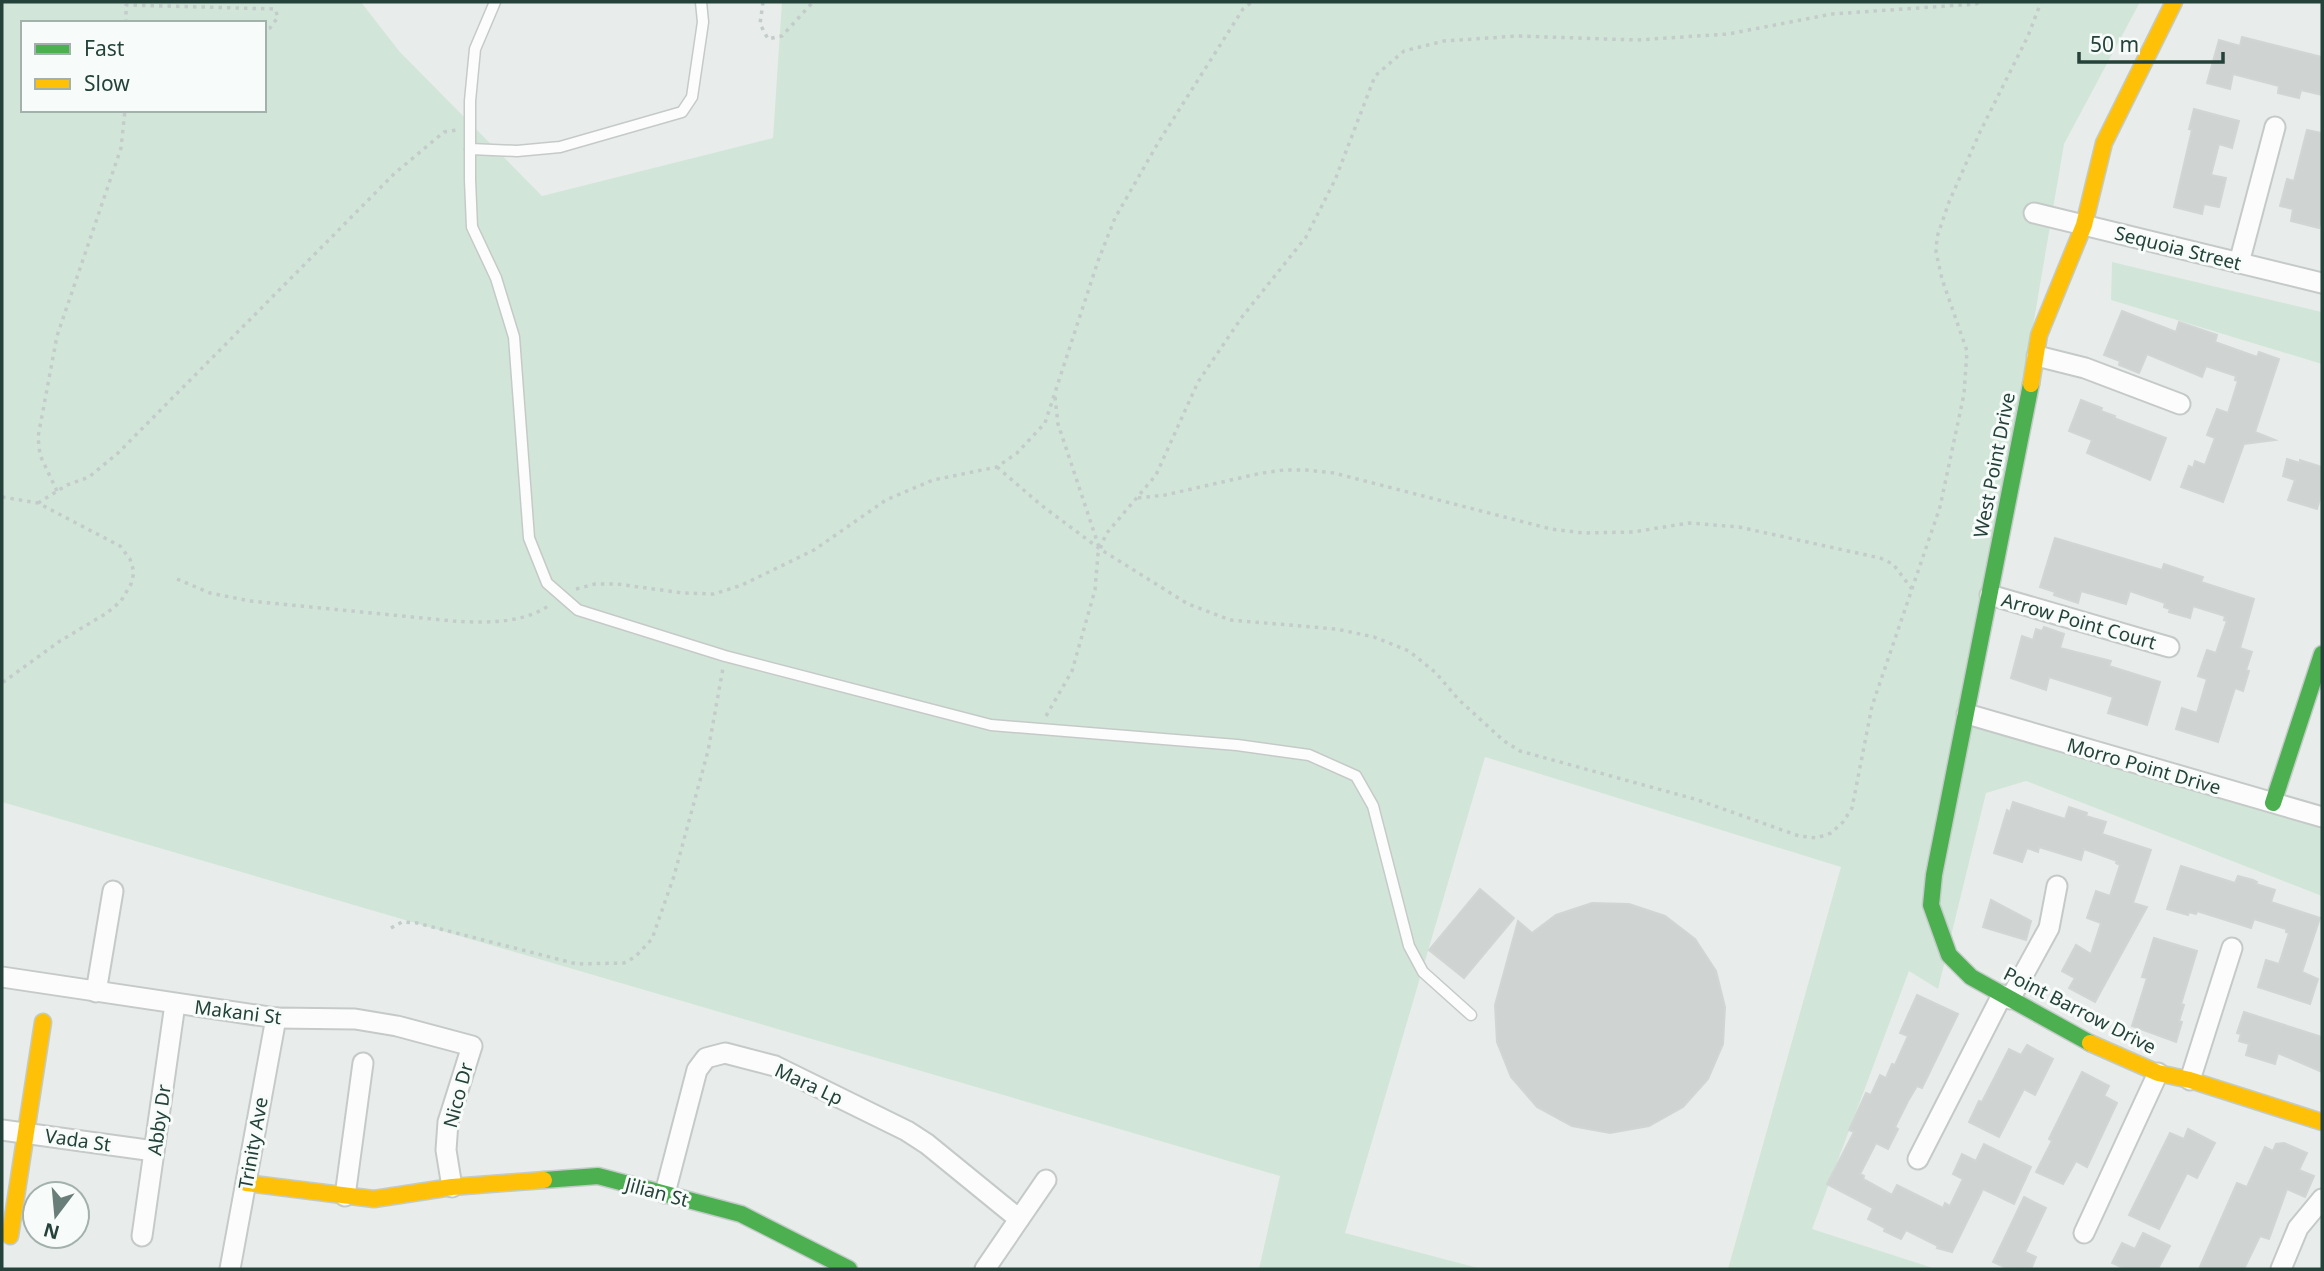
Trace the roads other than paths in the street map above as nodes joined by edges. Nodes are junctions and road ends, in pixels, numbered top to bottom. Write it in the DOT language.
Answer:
graph roads {
  1 [pos="495,2"];
  2 [pos="701,2"];
  3 [pos="2174,2"];
  4 [pos="2275,127"];
  5 [pos="470,149"];
  6 [pos="2034,213"];
  7 [pos="2084,225"];
  8 [pos="2239,263"];
  9 [pos="2322,283"];
  10 [pos="2038,356"];
  11 [pos="2180,404"];
  12 [pos="1990,594"];
  13 [pos="2169,647"];
  14 [pos="2322,654"];
  15 [pos="2318,684"];
  16 [pos="1967,714"];
  17 [pos="2273,803"];
  18 [pos="2322,817"];
  19 [pos="2057,886"];
  20 [pos="113,891"];
  21 [pos="2232,948"];
  22 [pos="1950,955"];
  23 [pos="2,977"];
  24 [pos="96,992"];
  25 [pos="2006,997"];
  26 [pos="175,1004"];
  27 [pos="1471,1015"];
  28 [pos="276,1017"];
  29 [pos="43,1022"];
  30 [pos="472,1046"];
  31 [pos="363,1063"];
  32 [pos="2158,1073"];
  33 [pos="2190,1080"];
  34 [pos="2322,1122"];
  35 [pos="2,1130"];
  36 [pos="25,1133"];
  37 [pos="154,1151"];
  38 [pos="1918,1159"];
  39 [pos="1046,1180"];
  40 [pos="246,1183"];
  41 [pos="452,1187"];
  42 [pos="665,1193"];
  43 [pos="345,1196"];
  44 [pos="2322,1199"];
  45 [pos="1019,1219"];
  46 [pos="2084,1233"];
  47 [pos="10,1236"];
  48 [pos="142,1236"];
  49 [pos="230,1269"];
  50 [pos="849,1269"];
  51 [pos="985,1269"];
  52 [pos="2281,1269"];
  1 -- 5 [label="lane"];
  2 -- 5 [label="lane"];
  3 -- 7 [label="street, West Point Drive"];
  4 -- 8 [label="street"];
  5 -- 27 [label="lane"];
  6 -- 7 [label="street, Sequoia Street"];
  7 -- 8 [label="street, Sequoia Street"];
  7 -- 10 [label="street, West Point Drive"];
  8 -- 9 [label="street, Sequoia Street"];
  10 -- 11 [label="street"];
  10 -- 12 [label="street, West Point Drive"];
  12 -- 13 [label="street, Arrow Point Court"];
  12 -- 16 [label="street, West Point Drive"];
  14 -- 15 [label="street"];
  15 -- 17 [label="street"];
  16 -- 17 [label="street, Morro Point Drive"];
  16 -- 22 [label="street, West Point Drive"];
  17 -- 18 [label="street, Morro Point Drive"];
  19 -- 25 [label="street"];
  20 -- 24 [label="street"];
  21 -- 33 [label="street"];
  22 -- 25 [label="street, Point Barrow Drive"];
  23 -- 24 [label="street, Makani St"];
  24 -- 26 [label="street, Makani St"];
  25 -- 32 [label="street, Point Barrow Drive"];
  25 -- 38 [label="street"];
  26 -- 28 [label="street, Makani St"];
  26 -- 37 [label="street, Abby Dr"];
  28 -- 30 [label="street, Makani St"];
  28 -- 40 [label="street, Trinity Ave"];
  29 -- 36 [label="street"];
  30 -- 41 [label="street, Nico Dr"];
  31 -- 43 [label="street"];
  32 -- 33 [label="street, Point Barrow Drive"];
  32 -- 46 [label="street"];
  33 -- 34 [label="street, Point Barrow Drive"];
  35 -- 36 [label="street, Vada St"];
  36 -- 37 [label="street, Vada St"];
  36 -- 47 [label="street"];
  37 -- 48 [label="street, Abby Dr"];
  39 -- 45 [label="street"];
  40 -- 43 [label="street, Jilian St"];
  40 -- 49 [label="street, Trinity Ave"];
  41 -- 42 [label="street, Jilian St"];
  41 -- 43 [label="street, Jilian St"];
  42 -- 45 [label="street, Mara Lp"];
  42 -- 50 [label="street, Jilian St"];
  44 -- 52 [label="street"];
  45 -- 51 [label="street"];
}
